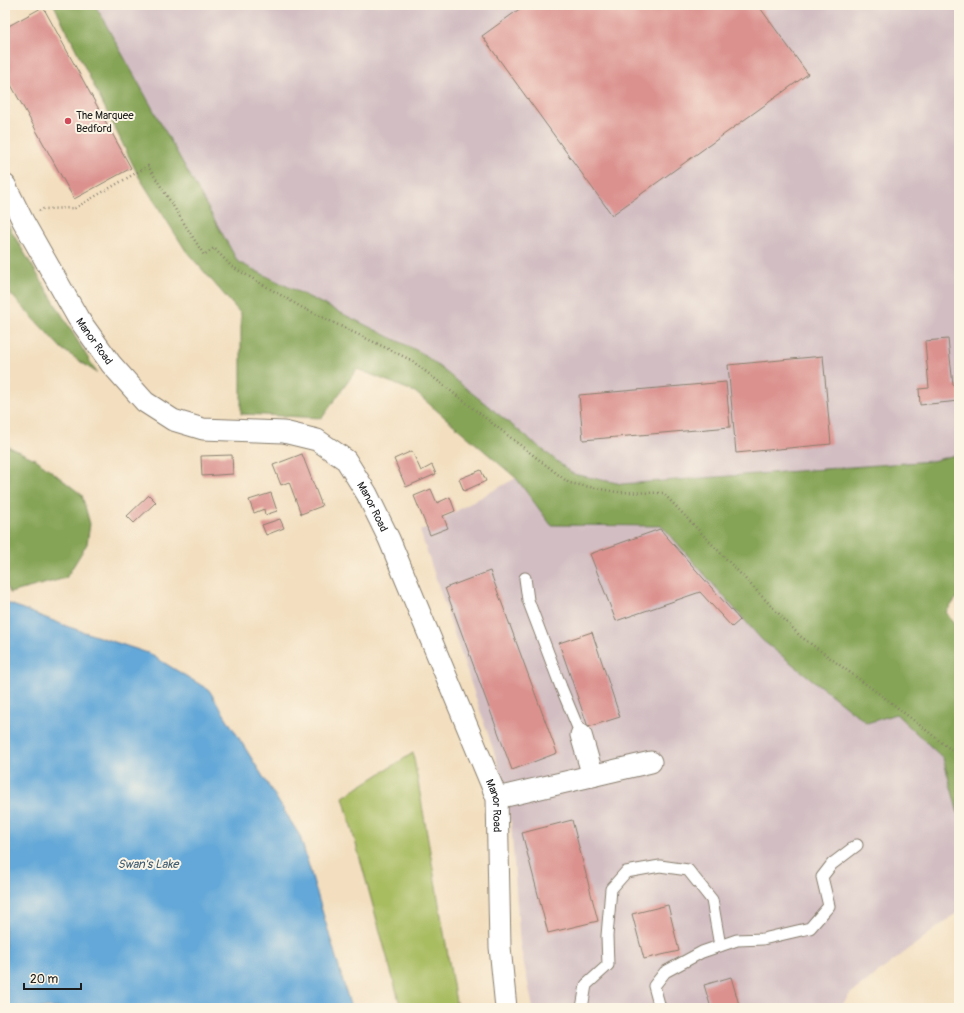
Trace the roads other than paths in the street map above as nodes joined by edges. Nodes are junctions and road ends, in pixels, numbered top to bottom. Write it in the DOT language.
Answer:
graph roads {
  1 [pos="5,185"];
  2 [pos="525,578"];
  3 [pos="581,735"];
  4 [pos="651,762"];
  5 [pos="593,776"];
  6 [pos="497,798"];
  7 [pos="857,845"];
  8 [pos="720,946"];
  9 [pos="506,1008"];
  10 [pos="582,1008"];
  11 [pos="660,1008"];
  1 -- 6 [label="street, Manor Road"];
  2 -- 3 [label="lane"];
  3 -- 5 [label="street"];
  4 -- 5 [label="street"];
  5 -- 6 [label="street"];
  6 -- 9 [label="street, Manor Road"];
  7 -- 8 [label="lane"];
  8 -- 10 [label="lane"];
  8 -- 11 [label="lane"];
}
